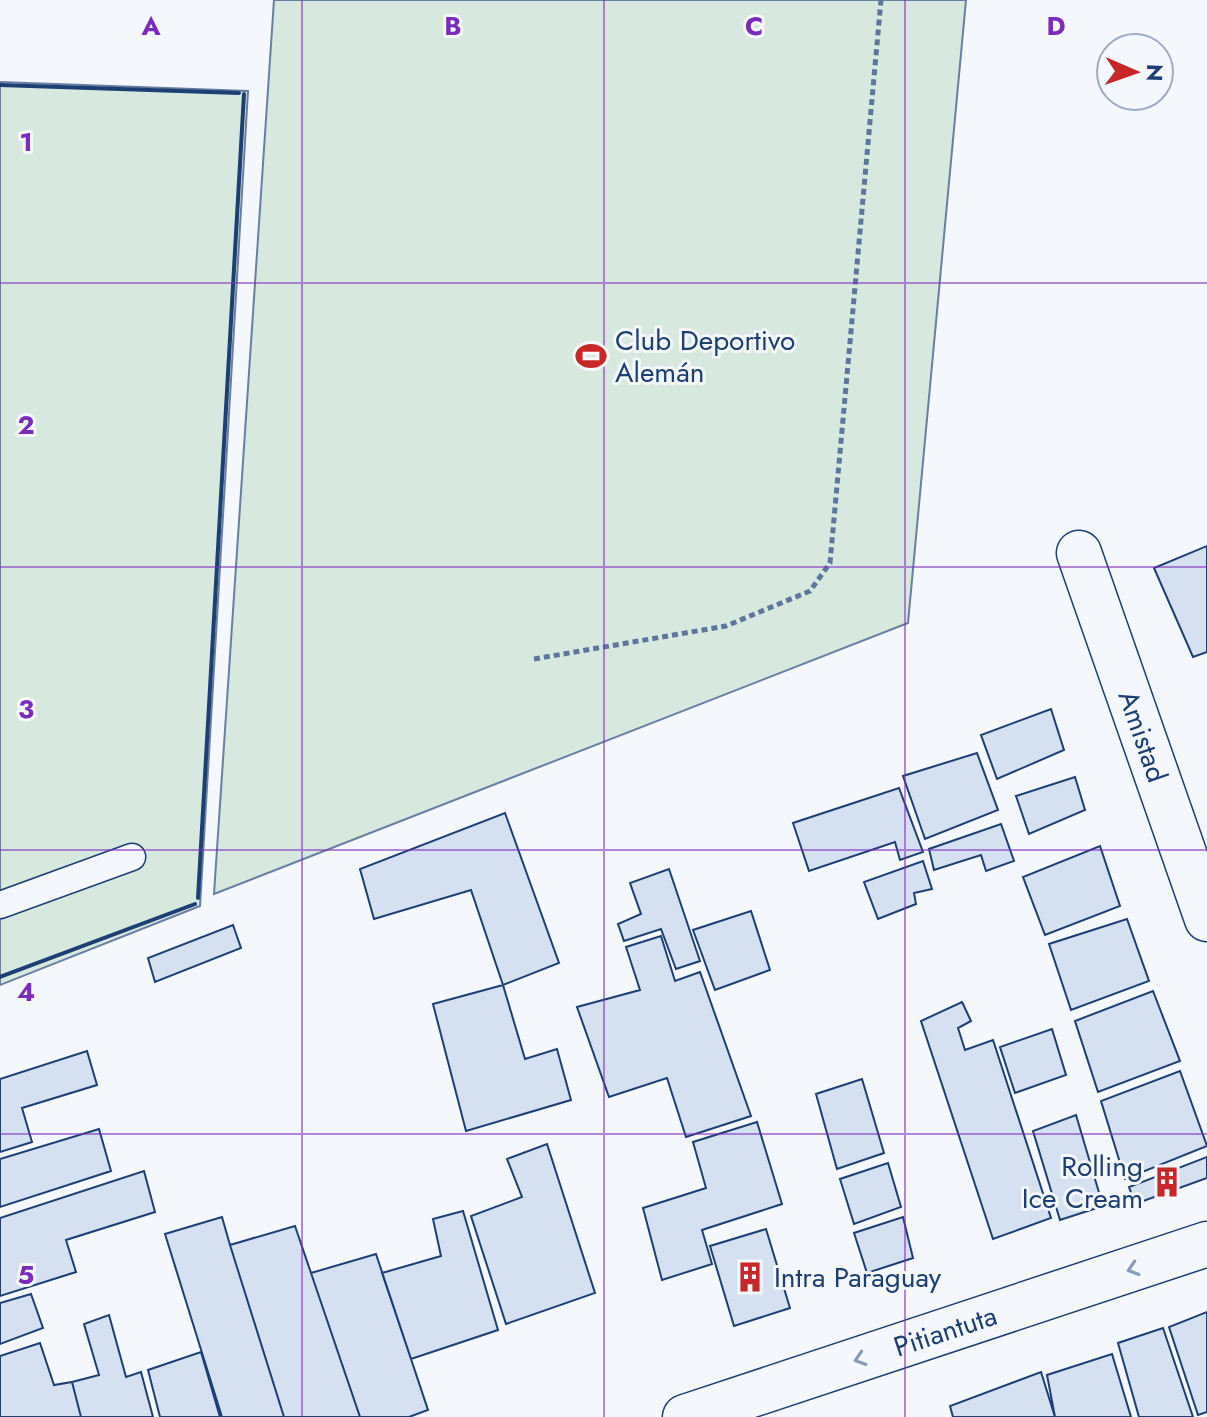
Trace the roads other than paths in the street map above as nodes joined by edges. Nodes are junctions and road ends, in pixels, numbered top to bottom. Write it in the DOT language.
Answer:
graph roads {
  1 [pos="1079,553"];
  2 [pos="132,857"];
  3 [pos="0,905"];
  4 [pos="1207,919"];
  5 [pos="1207,1244"];
  6 [pos="685,1417"];
  1 -- 4 [label="street, Amistad"];
  2 -- 3 [label="lane"];
  5 -- 6 [label="street, Pitiantuta, one-way"];
}
